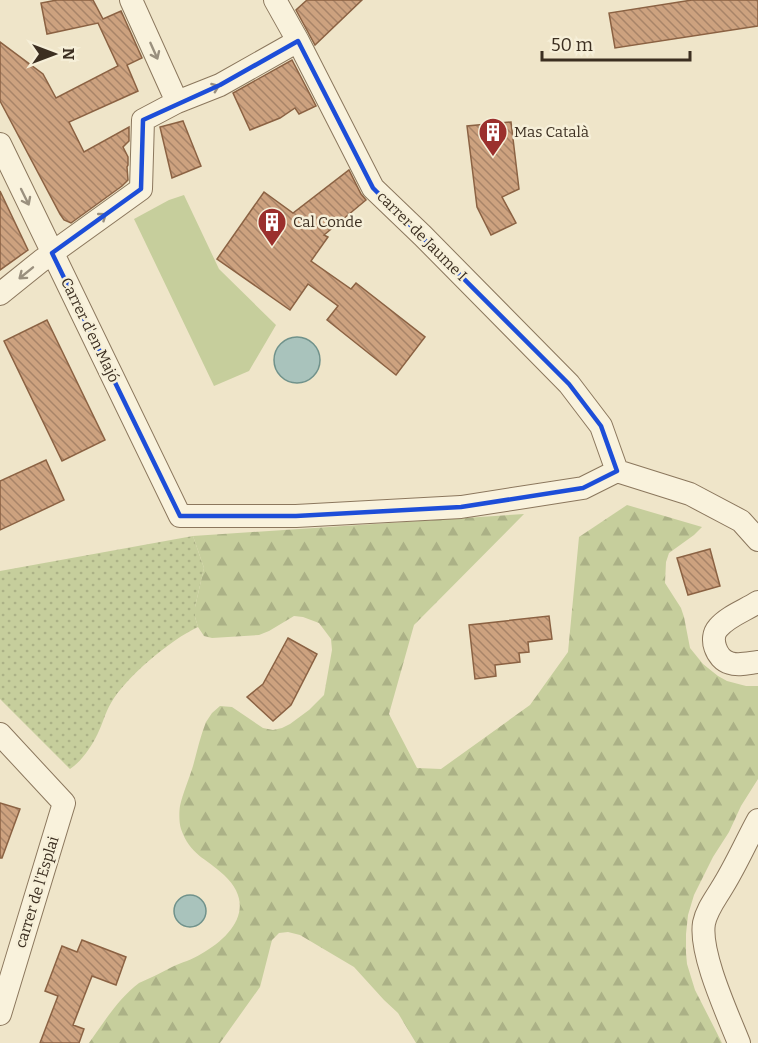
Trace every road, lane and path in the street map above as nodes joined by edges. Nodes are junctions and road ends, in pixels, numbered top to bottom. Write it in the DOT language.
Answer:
graph roads {
  1 [pos="131,0"];
  2 [pos="281,2"];
  3 [pos="298,41"];
  4 [pos="177,102"];
  5 [pos="0,144"];
  6 [pos="52,253"];
  7 [pos="0,294"];
  8 [pos="617,471"];
  9 [pos="758,540"];
  10 [pos="758,602"];
  11 [pos="758,662"];
  12 [pos="0,734"];
  13 [pos="758,820"];
  14 [pos="751,846"];
  15 [pos="0,1014"];
  16 [pos="739,1043"];
  1 -- 4 [label="street, one-way"];
  2 -- 3 [label="street, carrer de Jaume I"];
  4 -- 3 [label="street, one-way"];
  3 -- 8 [label="street, carrer de Jaume I"];
  6 -- 4 [label="street, one-way"];
  5 -- 6 [label="street, Carrer d'en Majó, one-way"];
  6 -- 7 [label="street, one-way"];
  6 -- 8 [label="street, Carrer d'en Majó"];
  8 -- 9 [label="street"];
  10 -- 11 [label="street"];
  12 -- 15 [label="street, carrer de l'Esplai"];
  13 -- 14 [label="street"];
  14 -- 16 [label="street"];
}
